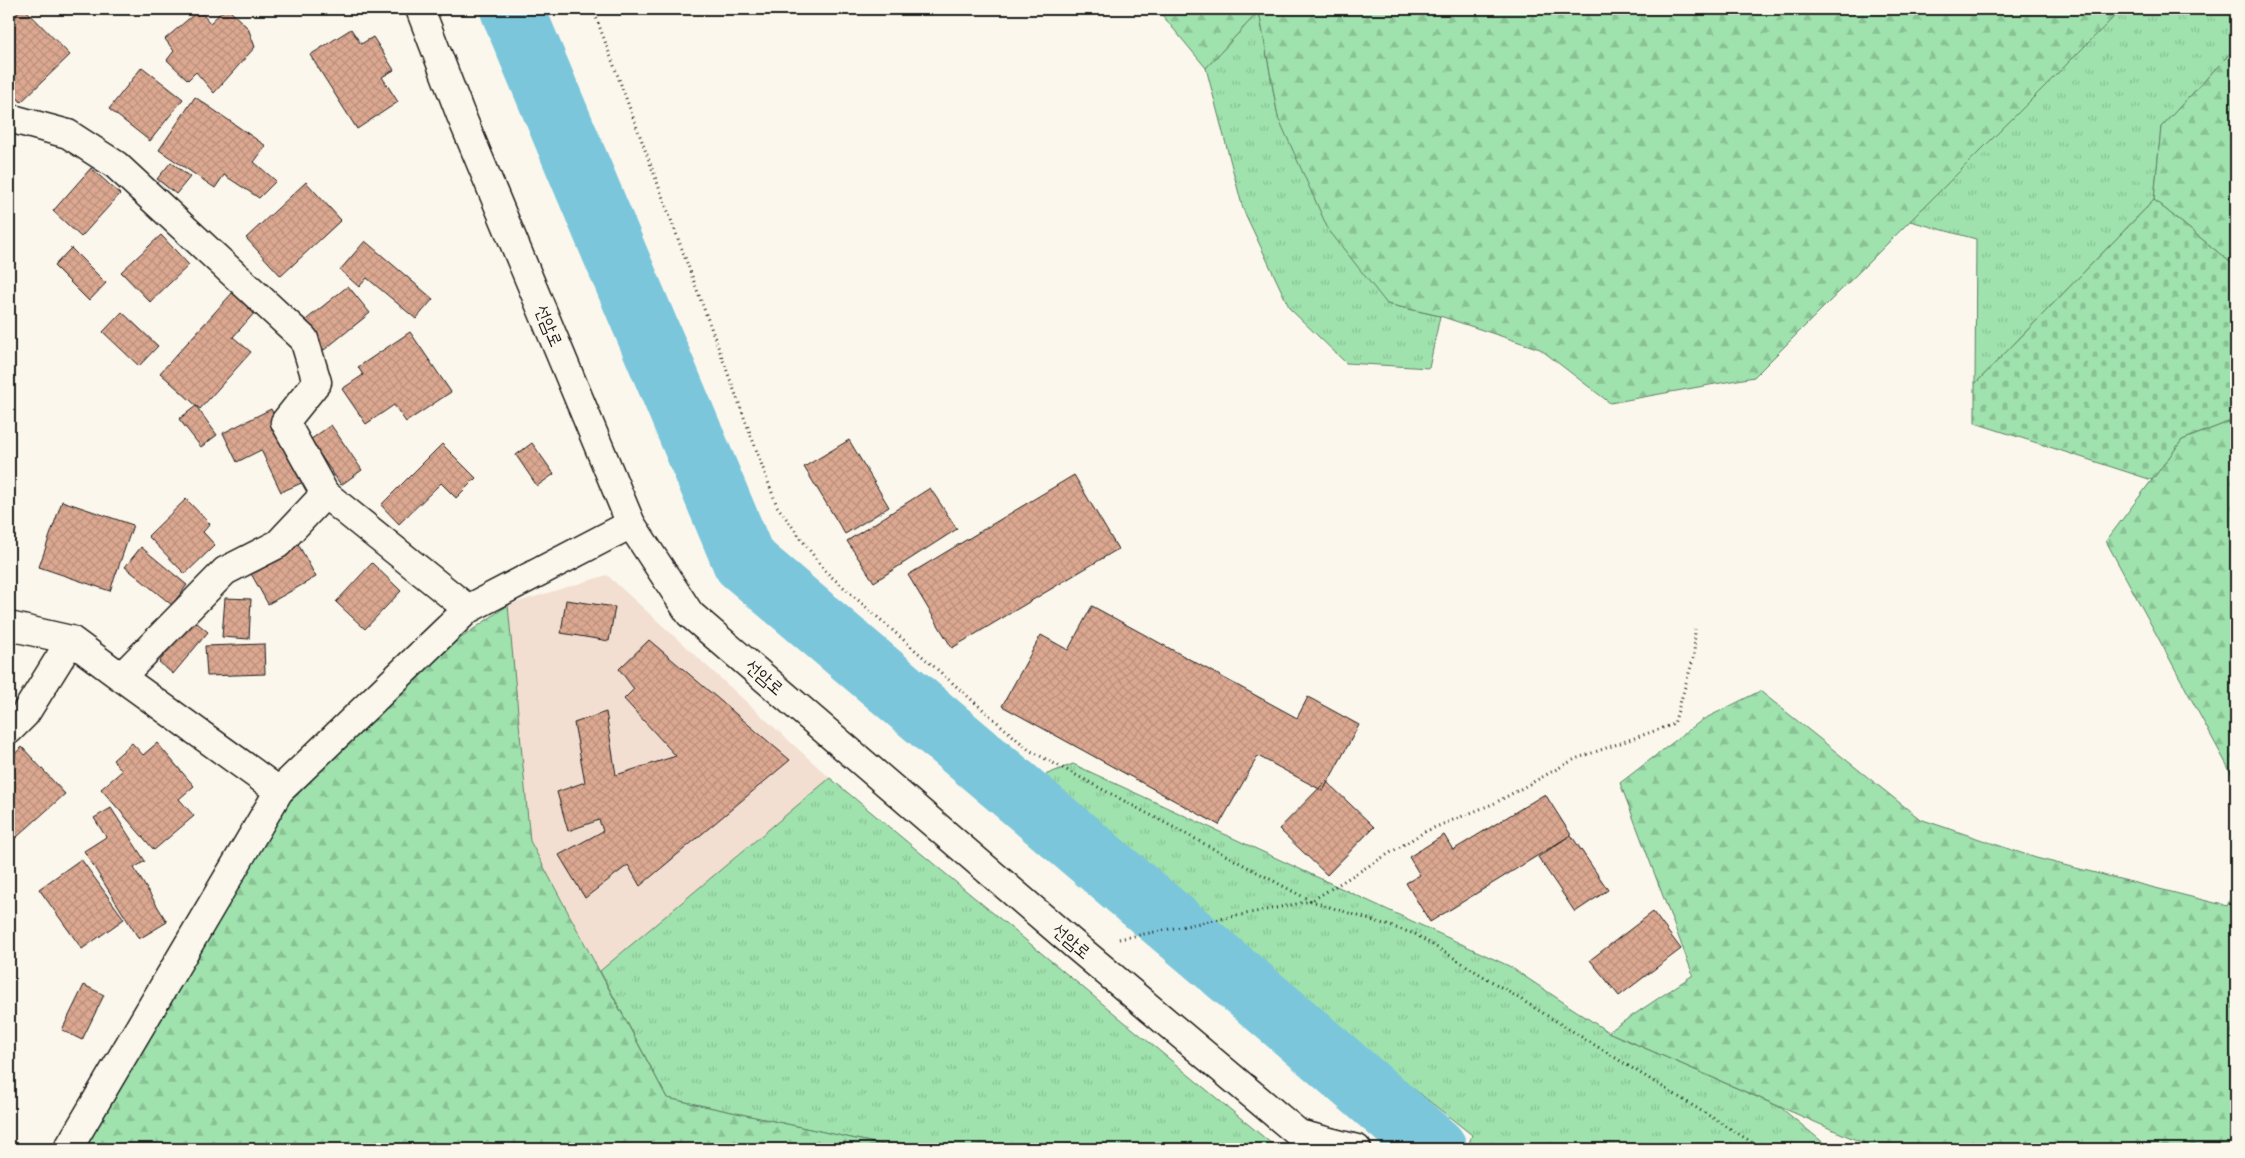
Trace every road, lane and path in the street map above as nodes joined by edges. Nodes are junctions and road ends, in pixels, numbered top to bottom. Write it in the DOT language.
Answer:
graph roads {
  1 [pos="420,9"];
  2 [pos="592,9"];
  3 [pos="9,118"];
  4 [pos="325,494"];
  5 [pos="631,524"];
  6 [pos="468,609"];
  7 [pos="9,626"];
  8 [pos="1695,629"];
  9 [pos="71,640"];
  10 [pos="121,677"];
  11 [pos="9,730"];
  12 [pos="279,791"];
  13 [pos="1311,901"];
  14 [pos="1147,934"];
  15 [pos="68,1149"];
  16 [pos="1356,1149"];
  17 [pos="1763,1149"];
  1 -- 5 [label="street, 선암로"];
  2 -- 13 [label="path"];
  3 -- 4 [label="street"];
  4 -- 6 [label="street"];
  4 -- 10 [label="street"];
  5 -- 6 [label="street"];
  5 -- 16 [label="street, 선암로"];
  6 -- 12 [label="street"];
  7 -- 9 [label="street"];
  8 -- 13 [label="path"];
  9 -- 10 [label="street"];
  9 -- 11 [label="street"];
  10 -- 12 [label="street"];
  12 -- 15 [label="street"];
  13 -- 14 [label="path"];
  13 -- 17 [label="path"];
}
